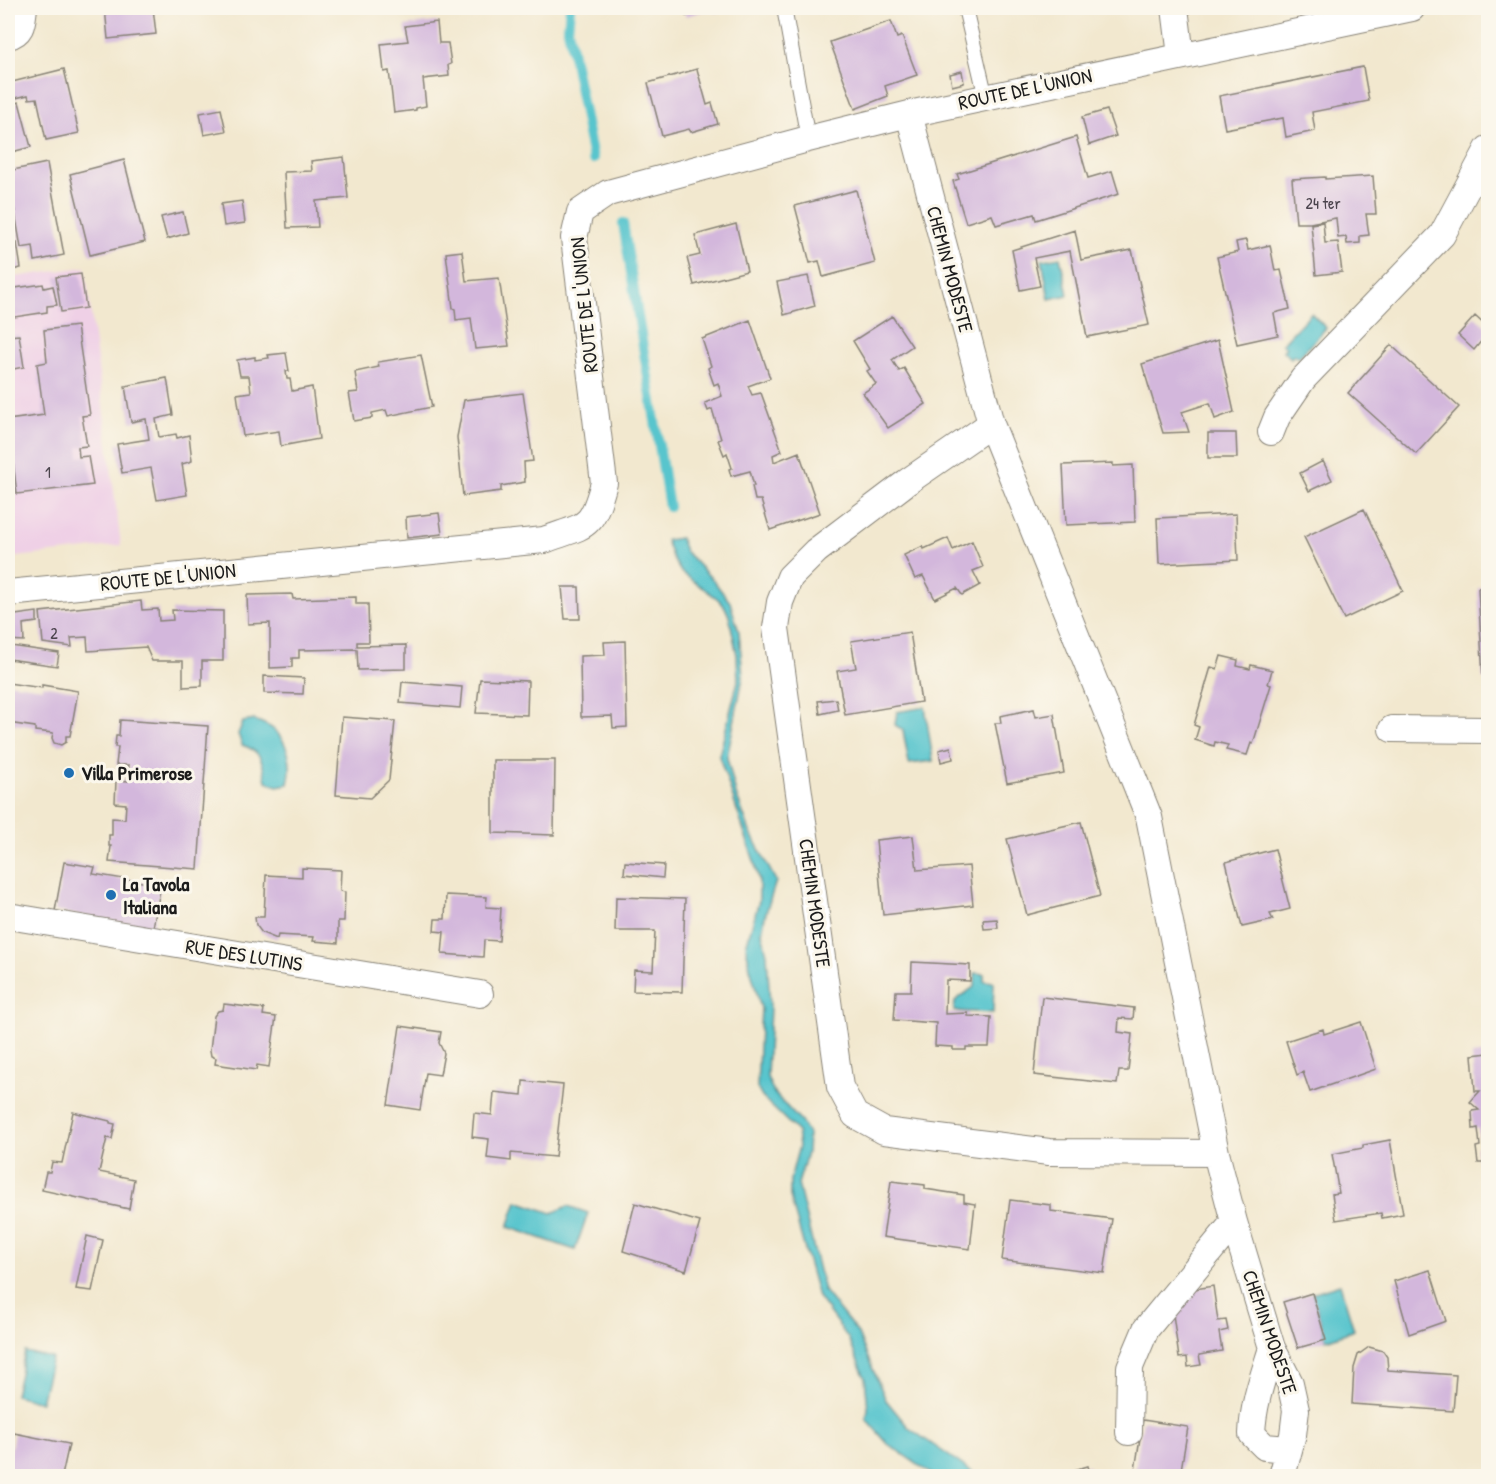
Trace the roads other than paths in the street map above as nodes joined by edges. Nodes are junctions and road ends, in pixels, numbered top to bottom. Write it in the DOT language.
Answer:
graph roads {
  1 [pos="24,8"];
  2 [pos="784,8"];
  3 [pos="965,8"];
  4 [pos="1175,8"];
  5 [pos="1412,8"];
  6 [pos="8,36"];
  7 [pos="1181,56"];
  8 [pos="986,98"];
  9 [pos="909,114"];
  10 [pos="808,139"];
  11 [pos="1488,149"];
  12 [pos="991,424"];
  13 [pos="1271,432"];
  14 [pos="8,593"];
  15 [pos="1392,729"];
  16 [pos="1488,730"];
  17 [pos="8,916"];
  18 [pos="480,994"];
  19 [pos="1216,1153"];
  20 [pos="1234,1222"];
  21 [pos="1272,1348"];
  22 [pos="1129,1432"];
  23 [pos="1288,1449"];
  24 [pos="1282,1476"];
  1 -- 6 [label="street"];
  2 -- 10 [label="lane"];
  3 -- 8 [label="lane"];
  4 -- 7 [label="street"];
  5 -- 7 [label="street, ROUTE DE L'UNION"];
  7 -- 8 [label="street, ROUTE DE L'UNION"];
  8 -- 9 [label="street, ROUTE DE L'UNION"];
  9 -- 10 [label="street, ROUTE DE L'UNION"];
  9 -- 12 [label="street, CHEMIN MODESTE"];
  10 -- 14 [label="street, ROUTE DE L'UNION"];
  11 -- 13 [label="street"];
  12 -- 19 [label="street, CHEMIN MODESTE"];
  12 -- 19 [label="street, CHEMIN MODESTE"];
  15 -- 16 [label="street"];
  17 -- 18 [label="street, RUE DES LUTINS"];
  19 -- 20 [label="street, CHEMIN MODESTE"];
  20 -- 21 [label="street, CHEMIN MODESTE"];
  20 -- 22 [label="street"];
  21 -- 23 [label="street, CHEMIN MODESTE"];
  21 -- 23 [label="street"];
  23 -- 24 [label="street, CHEMIN MODESTE"];
}
